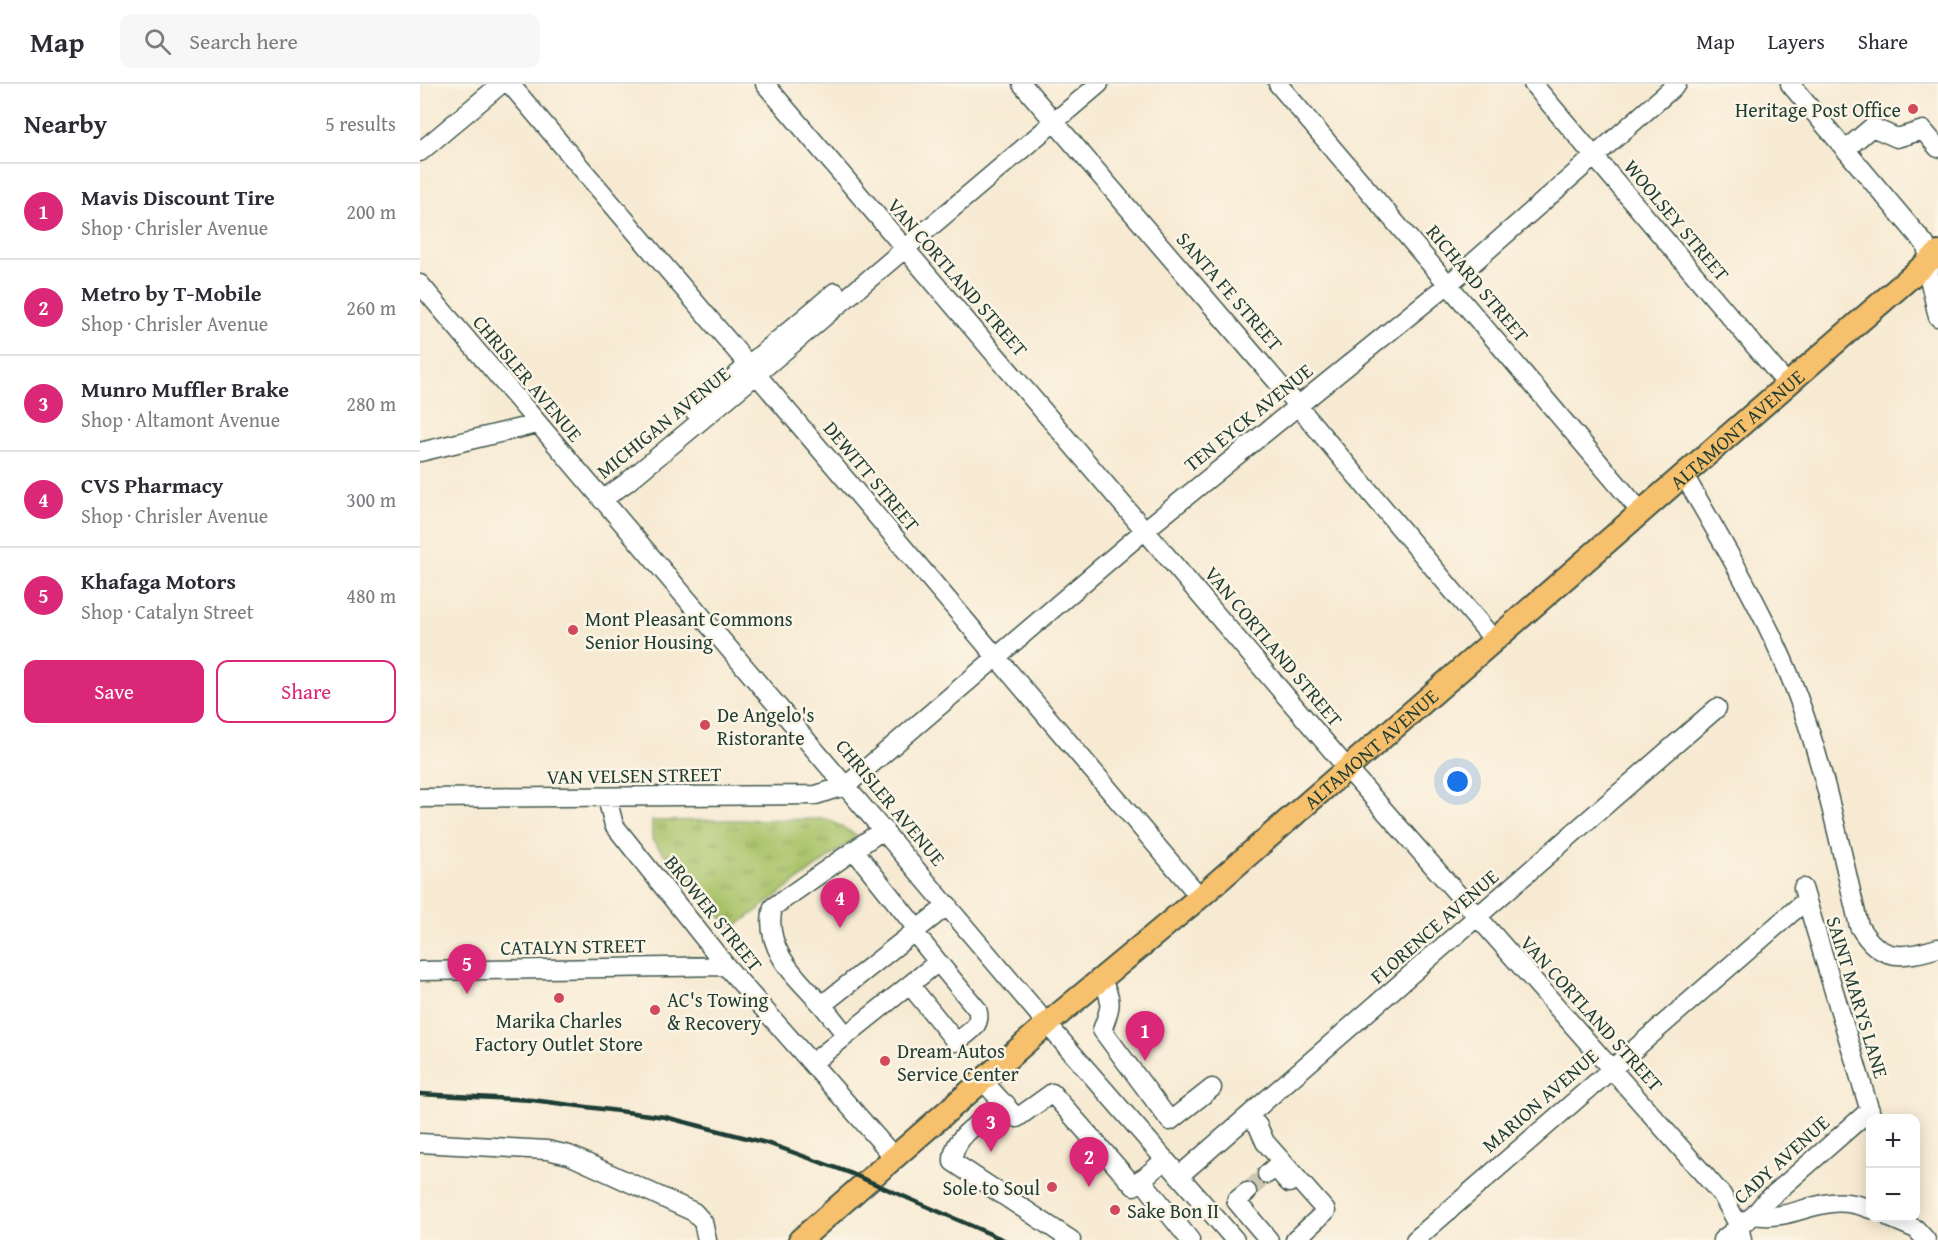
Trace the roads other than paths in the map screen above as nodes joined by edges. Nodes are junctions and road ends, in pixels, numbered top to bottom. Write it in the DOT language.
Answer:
graph roads {
  1 [pos="501,84"];
  2 [pos="510,84"];
  3 [pos="765,84"];
  4 [pos="1022,84"];
  5 [pos="1082,84"];
  6 [pos="1099,84"];
  7 [pos="1278,84"];
  8 [pos="1533,84"];
  9 [pos="1677,84"];
  10 [pos="1790,84"];
  11 [pos="1051,118"];
  12 [pos="1938,148"];
  13 [pos="1845,150"];
  14 [pos="420,152"];
  15 [pos="1594,155"];
  16 [pos="900,245"];
  17 [pos="1934,256"];
  18 [pos="1449,283"];
  19 [pos="420,284"];
  20 [pos="1938,317"];
  21 [pos="752,369"];
  22 [pos="1787,384"];
  23 [pos="1298,405"];
  24 [pos="537,424"];
  25 [pos="420,452"];
  26 [pos="1684,475"];
  27 [pos="602,500"];
  28 [pos="1641,512"];
  29 [pos="1145,530"];
  30 [pos="1494,640"];
  31 [pos="997,657"];
  32 [pos="1718,708"];
  33 [pos="1347,768"];
  34 [pos="847,785"];
  35 [pos="420,798"];
  36 [pos="607,798"];
  37 [pos="884,829"];
  38 [pos="854,850"];
  39 [pos="1804,894"];
  40 [pos="1200,897"];
  41 [pos="948,905"];
  42 [pos="1477,918"];
  43 [pos="915,931"];
  44 [pos="1938,948"];
  45 [pos="938,962"];
  46 [pos="726,966"];
  47 [pos="420,971"];
  48 [pos="1100,980"];
  49 [pos="910,985"];
  50 [pos="822,1005"];
  51 [pos="1047,1024"];
  52 [pos="846,1035"];
  53 [pos="812,1063"];
  54 [pos="1611,1067"];
  55 [pos="983,1081"];
  56 [pos="1212,1088"];
  57 [pos="1006,1104"];
  58 [pos="1871,1114"];
  59 [pos="1249,1116"];
  60 [pos="1866,1118"];
  61 [pos="1170,1121"];
  62 [pos="1147,1139"];
  63 [pos="420,1143"];
  64 [pos="895,1158"];
  65 [pos="1166,1160"];
  66 [pos="1267,1174"];
  67 [pos="1179,1176"];
  68 [pos="1141,1179"];
  69 [pos="1247,1192"];
  70 [pos="1866,1207"];
  71 [pos="1754,1215"];
  72 [pos="1899,1222"];
  73 [pos="1740,1233"];
  74 [pos="804,1239"];
  75 [pos="707,1240"];
  76 [pos="1071,1240"];
  77 [pos="1190,1240"];
  78 [pos="1234,1240"];
  79 [pos="1269,1240"];
  80 [pos="1290,1240"];
  81 [pos="1295,1240"];
  82 [pos="1415,1240"];
  83 [pos="1722,1240"];
  84 [pos="1926,1240"];
  1 -- 14 [label="street"];
  2 -- 21 [label="street, DEWITT STREET"];
  3 -- 16 [label="street, VAN CORTLAND STREET"];
  4 -- 11 [label="street, SANTA FE STREET"];
  5 -- 11 [label="street, MICHIGAN AVENUE"];
  6 -- 11 [label="street, MICHIGAN AVENUE"];
  7 -- 18 [label="street, RICHARD STREET"];
  8 -- 15 [label="street, WOOLSEY STREET"];
  9 -- 15 [label="street, TEN EYCK AVENUE"];
  10 -- 13 [label="street"];
  11 -- 16 [label="street, MICHIGAN AVENUE"];
  11 -- 23 [label="street, SANTA FE STREET"];
  12 -- 13 [label="street"];
  13 -- 17 [label="street"];
  15 -- 18 [label="street, TEN EYCK AVENUE"];
  15 -- 22 [label="street, WOOLSEY STREET"];
  16 -- 21 [label="street, MICHIGAN AVENUE"];
  16 -- 29 [label="street, VAN CORTLAND STREET"];
  17 -- 20 [label="street"];
  17 -- 22 [label="main road, ALTAMONT AVENUE"];
  18 -- 23 [label="street, TEN EYCK AVENUE"];
  18 -- 28 [label="street, RICHARD STREET"];
  19 -- 24 [label="street, CHRISLER AVENUE"];
  21 -- 27 [label="street, MICHIGAN AVENUE"];
  21 -- 31 [label="street, DEWITT STREET"];
  22 -- 26 [label="main road, ALTAMONT AVENUE"];
  23 -- 29 [label="street, TEN EYCK AVENUE"];
  23 -- 30 [label="street, SANTA FE STREET"];
  24 -- 25 [label="street"];
  24 -- 27 [label="street, CHRISLER AVENUE"];
  26 -- 28 [label="main road, ALTAMONT AVENUE"];
  26 -- 44 [label="street"];
  27 -- 34 [label="street, CHRISLER AVENUE"];
  28 -- 30 [label="main road, ALTAMONT AVENUE"];
  29 -- 31 [label="street, TEN EYCK AVENUE"];
  29 -- 33 [label="street, VAN CORTLAND STREET"];
  30 -- 33 [label="main road, ALTAMONT AVENUE"];
  31 -- 34 [label="street, TEN EYCK AVENUE"];
  31 -- 40 [label="street, DEWITT STREET"];
  32 -- 42 [label="street, FLORENCE AVENUE"];
  33 -- 40 [label="main road, ALTAMONT AVENUE"];
  33 -- 42 [label="street, VAN CORTLAND STREET"];
  34 -- 36 [label="street, VAN VELSEN STREET"];
  34 -- 37 [label="street, CHRISLER AVENUE"];
  35 -- 36 [label="street, VAN VELSEN STREET"];
  36 -- 46 [label="street, BROWER STREET"];
  37 -- 38 [label="street"];
  37 -- 41 [label="street, CHRISLER AVENUE"];
  38 -- 43 [label="street"];
  38 -- 50 [label="street"];
  39 -- 54 [label="street, MARION AVENUE"];
  39 -- 58 [label="street, SAINT MARYS LANE"];
  40 -- 48 [label="main road, ALTAMONT AVENUE"];
  41 -- 43 [label="street"];
  41 -- 51 [label="street, CHRISLER AVENUE"];
  42 -- 54 [label="street, VAN CORTLAND STREET"];
  42 -- 59 [label="street, FLORENCE AVENUE"];
  43 -- 45 [label="street"];
  43 -- 50 [label="street"];
  45 -- 49 [label="street"];
  45 -- 49 [label="street"];
  46 -- 47 [label="street, CATALYN STREET"];
  46 -- 53 [label="street, BROWER STREET"];
  48 -- 51 [label="main road, ALTAMONT AVENUE"];
  48 -- 61 [label="street"];
  49 -- 52 [label="street"];
  50 -- 52 [label="street"];
  51 -- 55 [label="main road, ALTAMONT AVENUE"];
  51 -- 62 [label="street, CHRISLER AVENUE"];
  52 -- 53 [label="street"];
  53 -- 64 [label="street, BROWER STREET"];
  54 -- 73 [label="street, VAN CORTLAND STREET"];
  54 -- 82 [label="street, MARION AVENUE"];
  55 -- 57 [label="street"];
  55 -- 64 [label="main road, ALTAMONT AVENUE"];
  56 -- 61 [label="street"];
  57 -- 68 [label="street"];
  57 -- 76 [label="street"];
  59 -- 67 [label="street, FLORENCE AVENUE"];
  59 -- 81 [label="street"];
  60 -- 71 [label="street, CADY AVENUE"];
  61 -- 62 [label="street"];
  62 -- 65 [label="street, CHRISLER AVENUE"];
  63 -- 75 [label="street"];
  64 -- 74 [label="main road, ALTAMONT AVENUE"];
  65 -- 67 [label="street, CHRISLER AVENUE"];
  65 -- 68 [label="street"];
  66 -- 80 [label="street"];
  67 -- 78 [label="street, CHRISLER AVENUE"];
  68 -- 77 [label="street"];
  69 -- 79 [label="street"];
  70 -- 71 [label="street"];
  71 -- 73 [label="street, CADY AVENUE"];
  72 -- 84 [label="street"];
  73 -- 83 [label="street, CADY AVENUE"];
}
